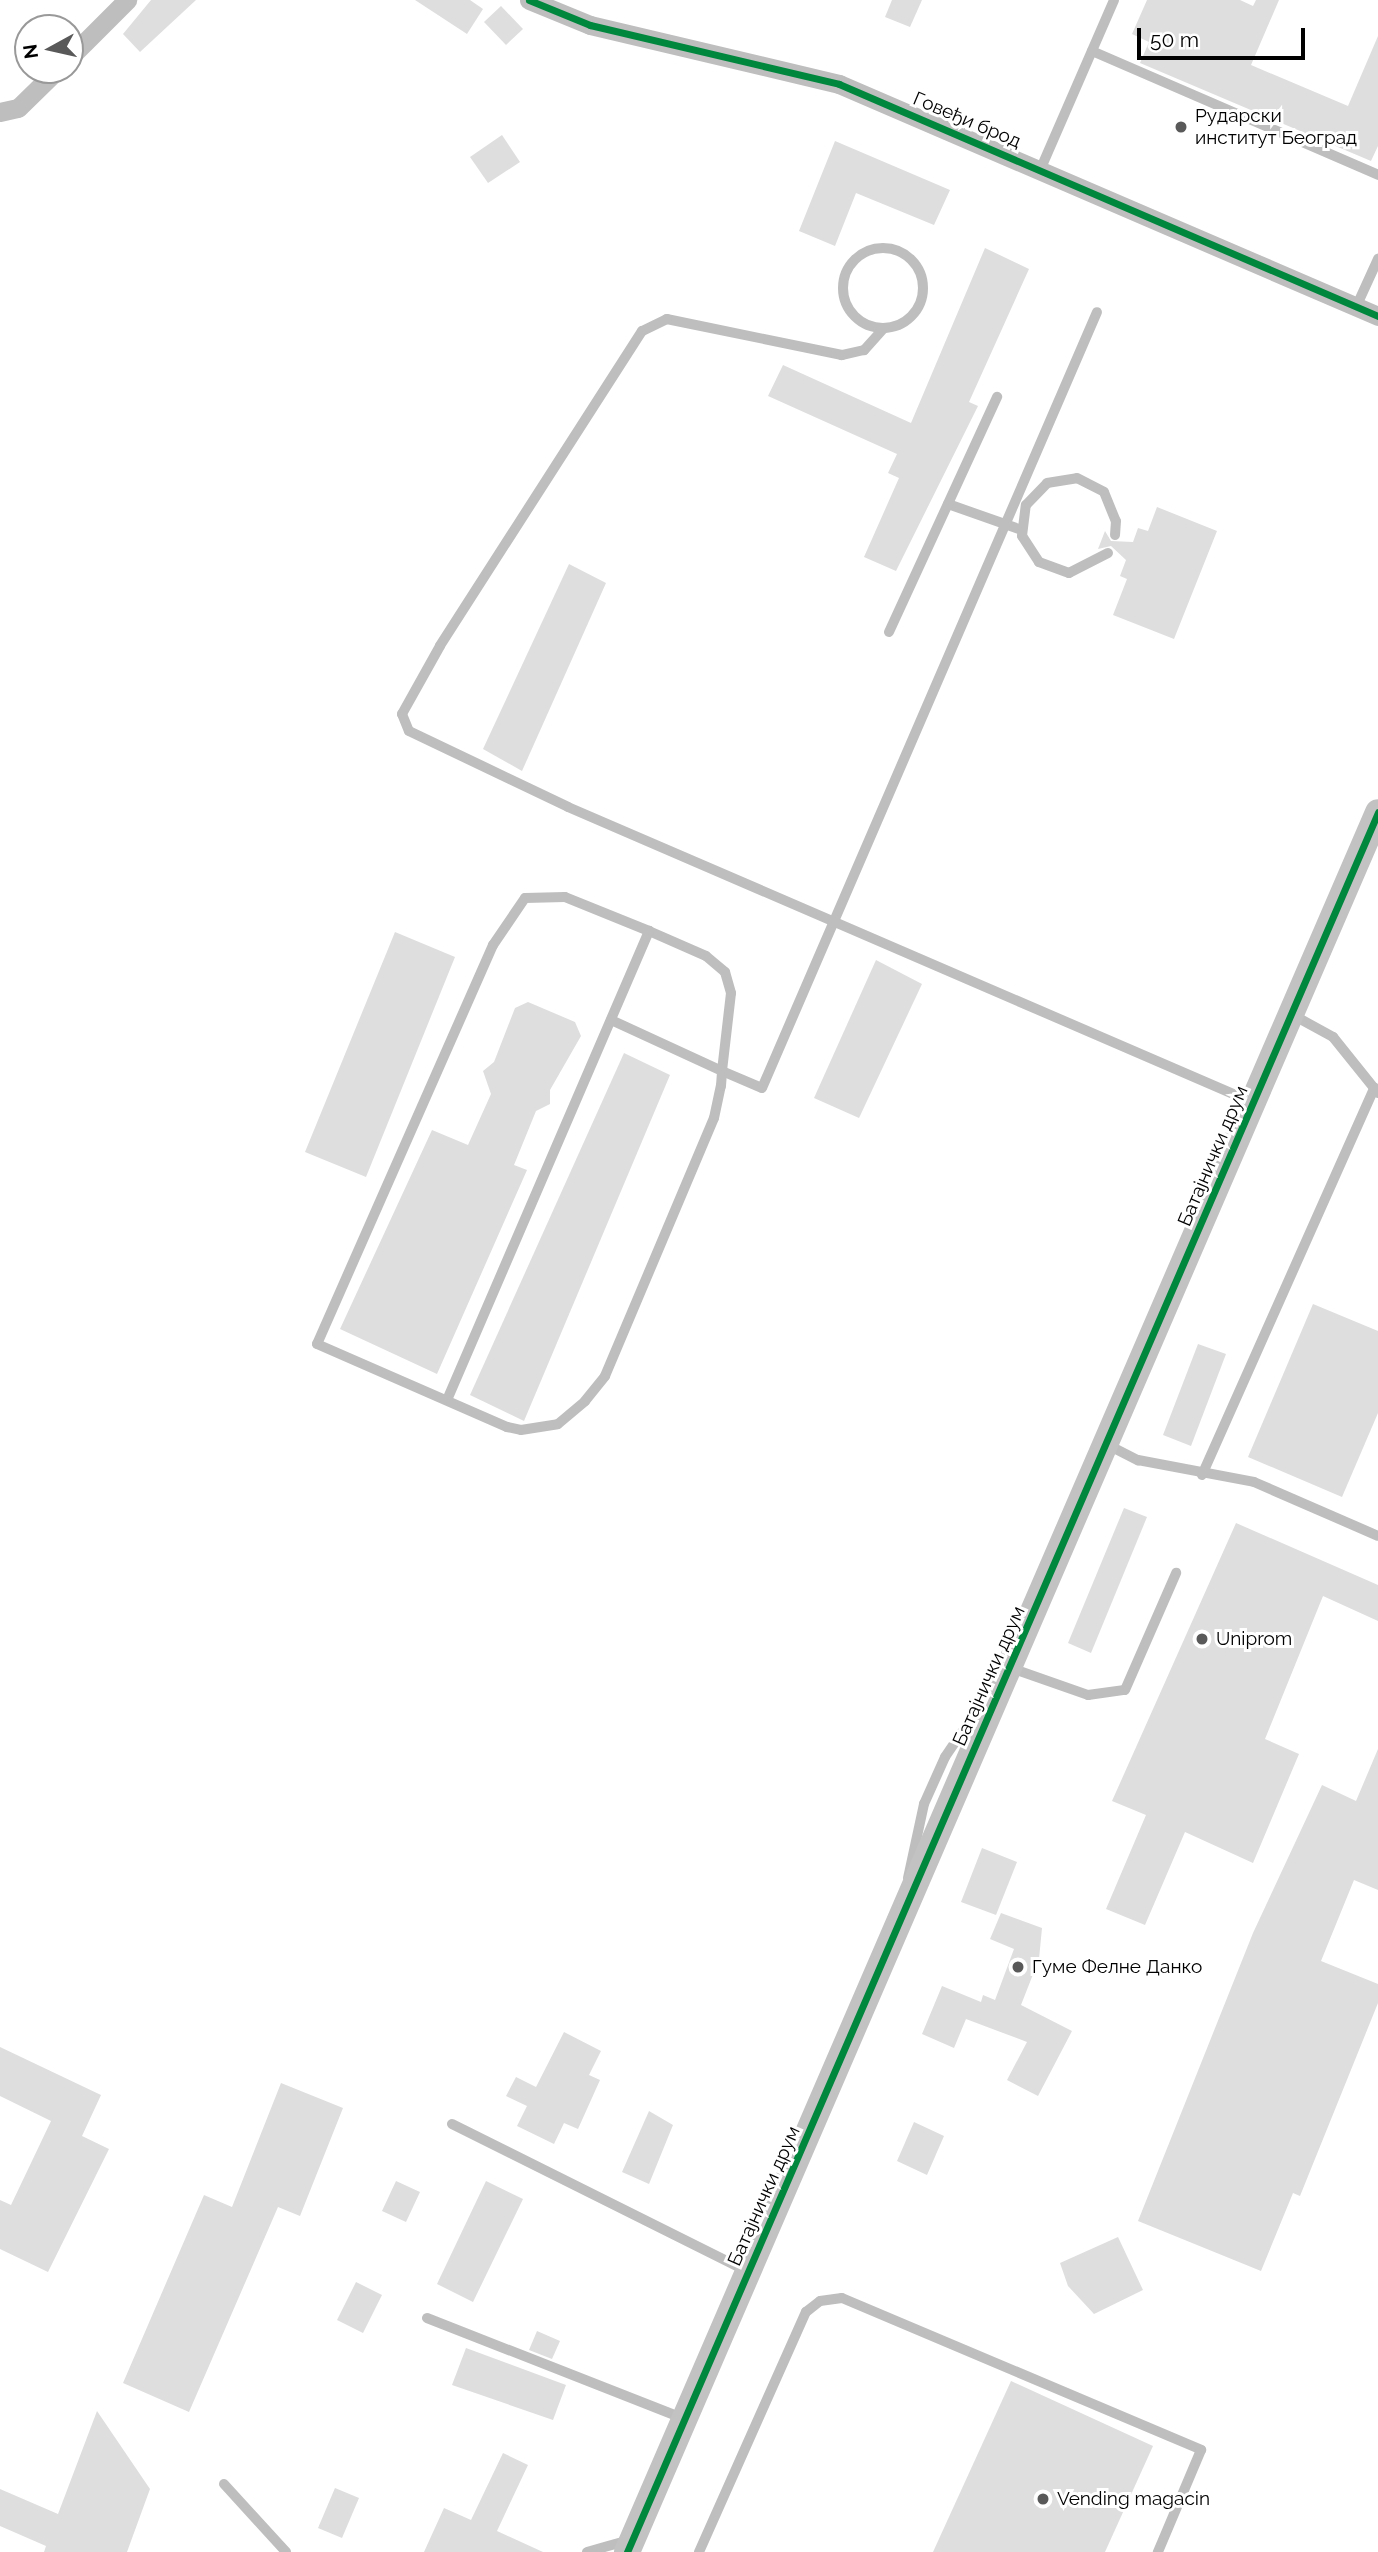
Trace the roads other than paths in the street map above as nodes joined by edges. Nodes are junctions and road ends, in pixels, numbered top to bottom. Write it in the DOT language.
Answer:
graph roads {
  1 [pos="127,0"];
  2 [pos="529,0"];
  3 [pos="1114,0"];
  4 [pos="84,43"];
  5 [pos="1092,51"];
  6 [pos="43,84"];
  7 [pos="0,112"];
  8 [pos="1041,168"];
  9 [pos="1378,175"];
  10 [pos="1378,259"];
  11 [pos="1357,304"];
  12 [pos="1097,312"];
  13 [pos="1378,316"];
  14 [pos="884,328"];
  15 [pos="997,397"];
  16 [pos="948,504"];
  17 [pos="1007,530"];
  18 [pos="1022,530"];
  19 [pos="1115,535"];
  20 [pos="1108,553"];
  21 [pos="889,632"];
  22 [pos="1378,812"];
  23 [pos="837,922"];
  24 [pos="649,931"];
  25 [pos="1291,1014"];
  26 [pos="611,1020"];
  27 [pos="722,1070"];
  28 [pos="1376,1091"];
  29 [pos="1253,1102"];
  30 [pos="447,1400"];
  31 [pos="1108,1444"];
  32 [pos="1202,1475"];
  33 [pos="1378,1536"];
  34 [pos="1176,1573"];
  35 [pos="1009,1671"];
  36 [pos="452,2124"];
  37 [pos="748,2271"];
  38 [pos="427,2318"];
  39 [pos="686,2420"];
  40 [pos="225,2484"];
  41 [pos="630,2546"];
  42 [pos="286,2552"];
  43 [pos="587,2552"];
  44 [pos="699,2552"];
  45 [pos="1157,2552"];
  1 -- 4 [label="street"];
  2 -- 8 [label="street, Говеђи брод"];
  3 -- 5 [label="lane"];
  5 -- 8 [label="lane"];
  5 -- 9 [label="lane"];
  6 -- 7 [label="street"];
  8 -- 11 [label="street, Говеђи брод"];
  10 -- 11 [label="lane"];
  11 -- 13 [label="street, Говеђи брод"];
  12 -- 17 [label="lane"];
  14 -- 14 [label="lane"];
  14 -- 23 [label="lane"];
  15 -- 16 [label="lane"];
  16 -- 17 [label="lane"];
  16 -- 21 [label="lane"];
  17 -- 18 [label="lane"];
  17 -- 23 [label="lane"];
  18 -- 19 [label="lane"];
  18 -- 20 [label="lane"];
  22 -- 25 [label="main road, Батајнички друм"];
  23 -- 27 [label="lane"];
  23 -- 29 [label="lane"];
  24 -- 26 [label="lane"];
  24 -- 27 [label="lane"];
  24 -- 30 [label="lane"];
  25 -- 28 [label="lane"];
  25 -- 29 [label="main road, Батајнички друм"];
  26 -- 27 [label="lane"];
  26 -- 30 [label="lane"];
  27 -- 30 [label="lane"];
  28 -- 32 [label="lane"];
  29 -- 31 [label="main road, Батајнички друм"];
  31 -- 32 [label="lane"];
  31 -- 35 [label="main road, Батајнички друм"];
  32 -- 33 [label="lane"];
  34 -- 35 [label="lane"];
  35 -- 37 [label="main road, Батајнички друм"];
  36 -- 37 [label="lane"];
  37 -- 39 [label="main road, Батајнички друм"];
  38 -- 39 [label="lane"];
  39 -- 41 [label="main road, Батајнички друм"];
  40 -- 42 [label="lane"];
  41 -- 43 [label="lane"];
  44 -- 45 [label="lane"];
}
